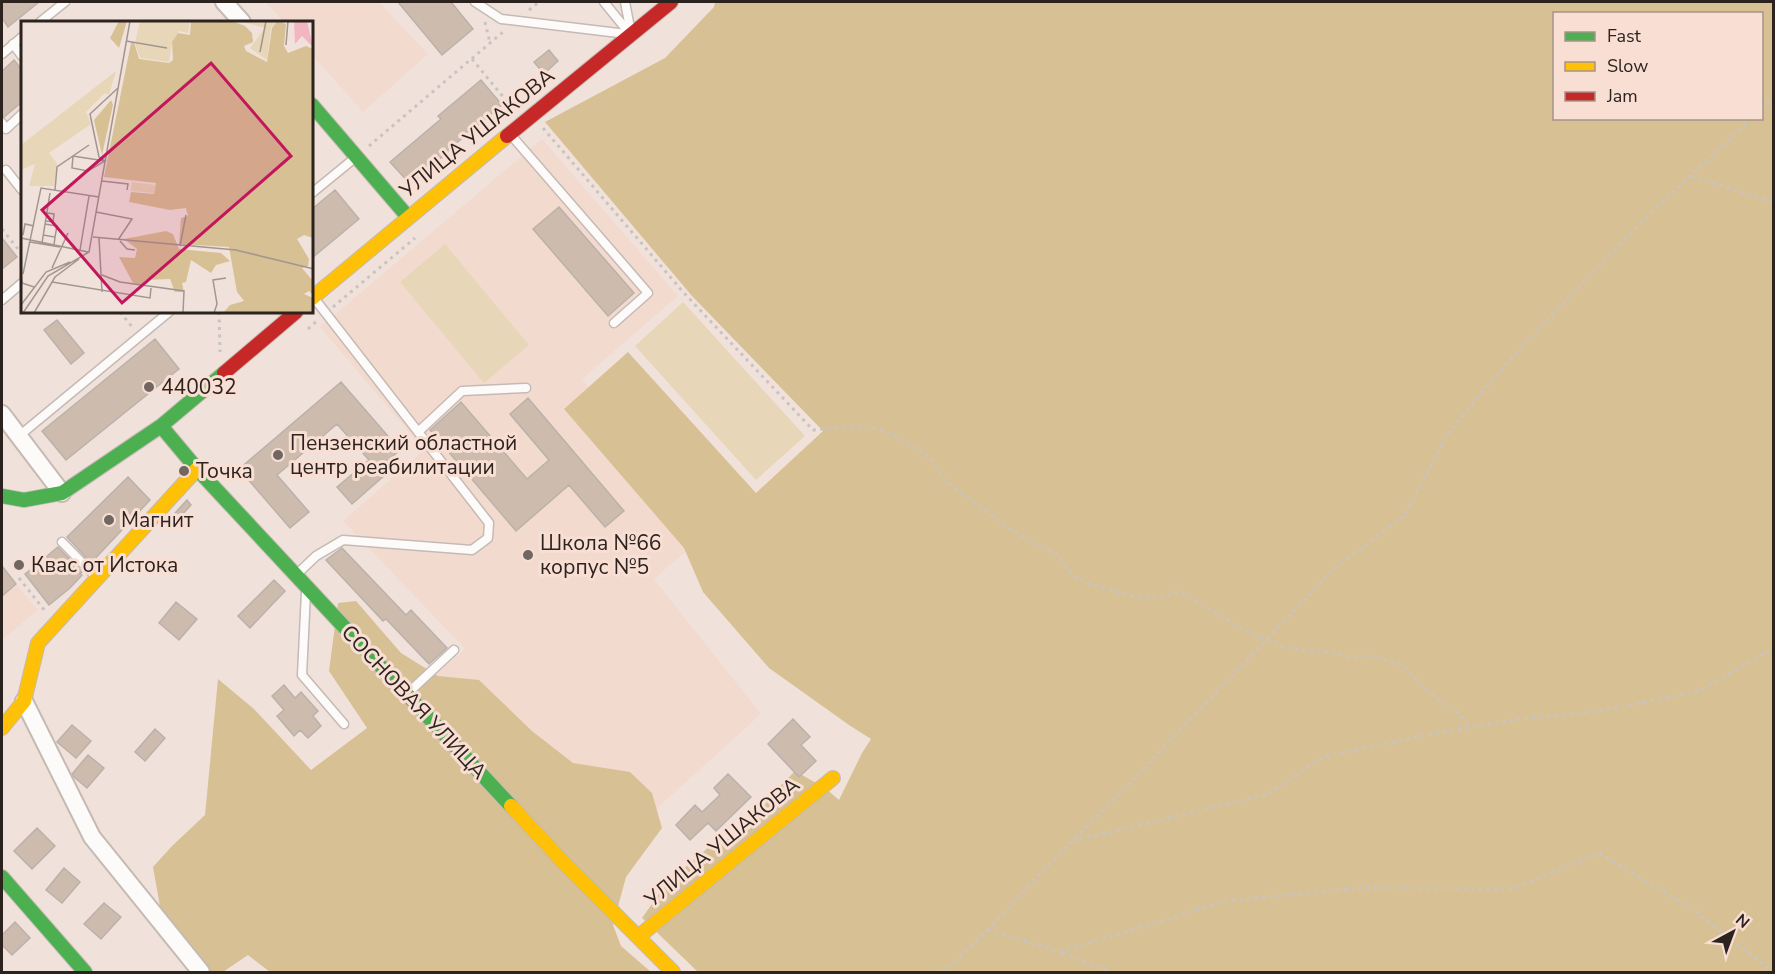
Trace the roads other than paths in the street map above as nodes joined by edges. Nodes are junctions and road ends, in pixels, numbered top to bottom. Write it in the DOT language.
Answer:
graph roads {
  1 [pos="65,2"];
  2 [pos="224,2"];
  3 [pos="474,2"];
  4 [pos="604,2"];
  5 [pos="625,2"];
  6 [pos="671,2"];
  7 [pos="41,21"];
  8 [pos="241,21"];
  9 [pos="631,34"];
  10 [pos="21,38"];
  11 [pos="13,44"];
  12 [pos="2,54"];
  13 [pos="21,55"];
  14 [pos="314,107"];
  15 [pos="21,115"];
  16 [pos="2,123"];
  17 [pos="509,134"];
  18 [pos="356,157"];
  19 [pos="3,170"];
  20 [pos="21,189"];
  21 [pos="314,191"];
  22 [pos="408,217"];
  23 [pos="21,284"];
  24 [pos="314,297"];
  25 [pos="314,299"];
  26 [pos="2,300"];
  27 [pos="166,314"];
  28 [pos="294,314"];
  29 [pos="614,323"];
  30 [pos="526,388"];
  31 [pos="2,414"];
  32 [pos="161,426"];
  33 [pos="418,432"];
  34 [pos="19,436"];
  35 [pos="197,469"];
  36 [pos="62,493"];
  37 [pos="2,496"];
  38 [pos="62,542"];
  39 [pos="97,578"];
  40 [pos="301,580"];
  41 [pos="454,650"];
  42 [pos="408,694"];
  43 [pos="24,701"];
  44 [pos="344,724"];
  45 [pos="2,728"];
  46 [pos="833,778"];
  47 [pos="2,877"];
  48 [pos="638,937"];
  49 [pos="85,972"];
  50 [pos="201,972"];
  51 [pos="673,972"];
  1 -- 7 [label="lane"];
  2 -- 8 [label="street"];
  3 -- 9 [label="lane"];
  4 -- 9 [label="lane"];
  5 -- 9 [label="lane"];
  6 -- 9 [label="street, УЛИЦА УШАКОВА"];
  9 -- 17 [label="street, УЛИЦА УШАКОВА"];
  10 -- 11 [label="lane"];
  11 -- 12 [label="lane"];
  11 -- 13 [label="lane"];
  14 -- 18 [label="street"];
  15 -- 16 [label="lane"];
  17 -- 22 [label="street, УЛИЦА УШАКОВА"];
  17 -- 29 [label="lane"];
  18 -- 21 [label="lane"];
  18 -- 22 [label="street"];
  19 -- 20 [label="lane"];
  22 -- 24 [label="street, УЛИЦА УШАКОВА"];
  23 -- 26 [label="lane"];
  25 -- 33 [label="lane"];
  27 -- 34 [label="lane"];
  28 -- 32 [label="street"];
  30 -- 33 [label="lane"];
  31 -- 34 [label="street"];
  32 -- 35 [label="street, СОСНОВАЯ УЛИЦА"];
  32 -- 36 [label="street"];
  33 -- 40 [label="lane"];
  34 -- 36 [label="street"];
  35 -- 39 [label="street"];
  35 -- 40 [label="street, СОСНОВАЯ УЛИЦА"];
  36 -- 37 [label="street"];
  38 -- 39 [label="lane"];
  39 -- 43 [label="street"];
  40 -- 42 [label="street, СОСНОВАЯ УЛИЦА"];
  40 -- 44 [label="lane"];
  41 -- 42 [label="lane"];
  42 -- 48 [label="street, СОСНОВАЯ УЛИЦА"];
  43 -- 45 [label="street"];
  43 -- 50 [label="street"];
  46 -- 48 [label="street, УЛИЦА УШАКОВА"];
  47 -- 49 [label="street"];
  48 -- 51 [label="street, СОСНОВАЯ УЛИЦА"];
}
